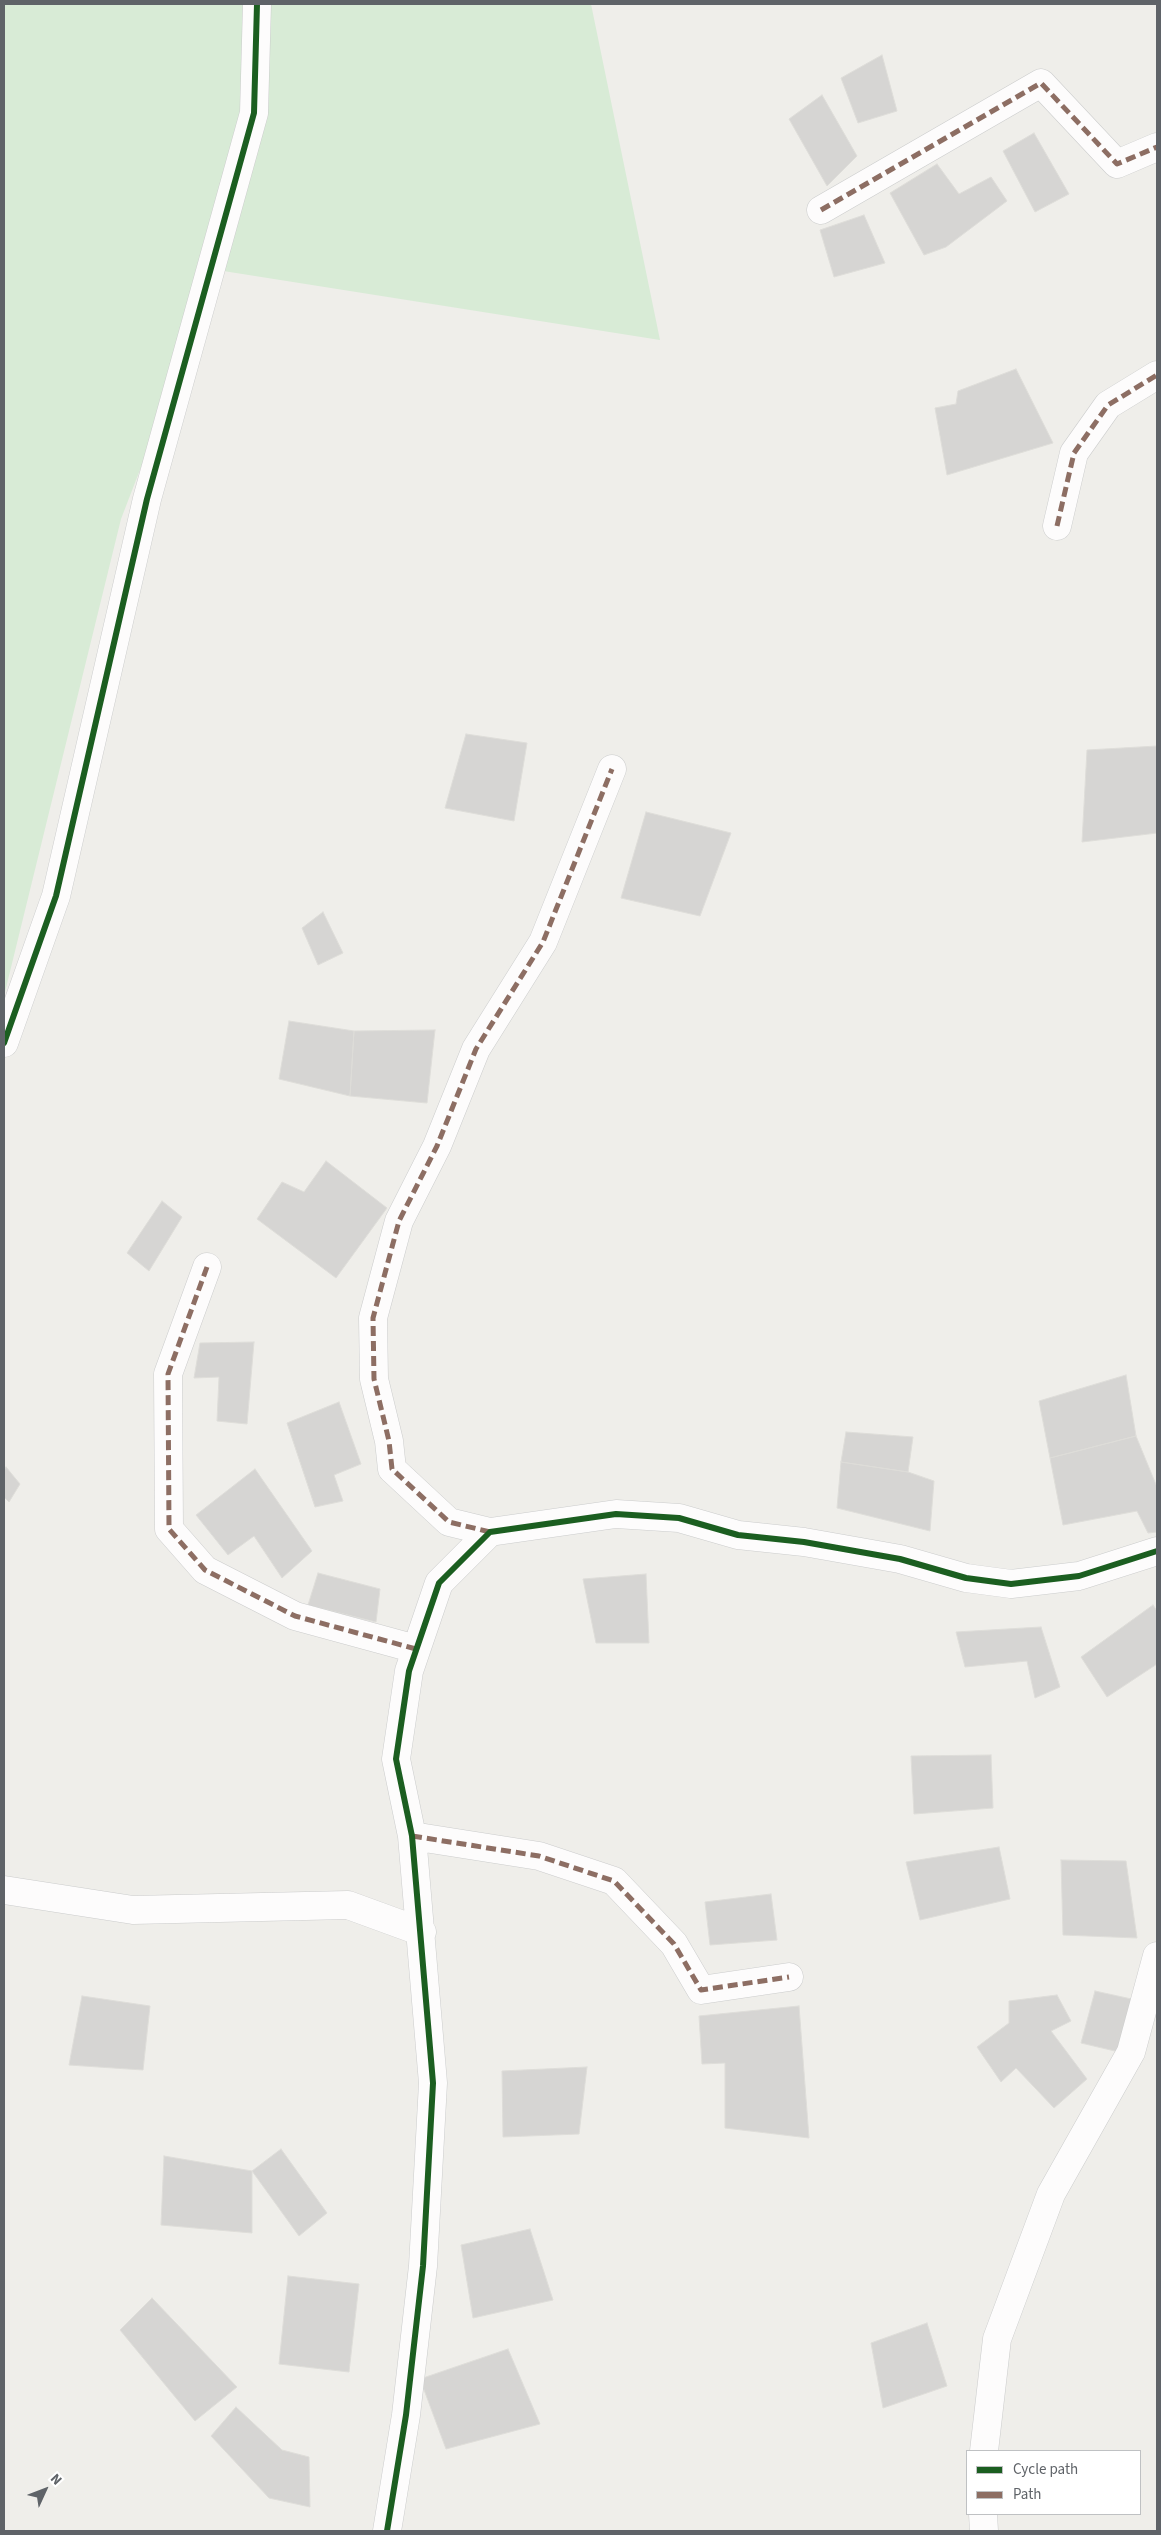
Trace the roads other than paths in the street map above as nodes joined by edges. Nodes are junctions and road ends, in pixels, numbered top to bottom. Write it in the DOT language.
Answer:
graph roads {
  1 [pos="257,4"];
  2 [pos="1157,147"];
  3 [pos="821,210"];
  4 [pos="1157,375"];
  5 [pos="1057,526"];
  6 [pos="612,769"];
  7 [pos="4,1043"];
  8 [pos="207,1268"];
  9 [pos="490,1532"];
  10 [pos="1157,1551"];
  11 [pos="416,1648"];
  12 [pos="412,1836"];
  13 [pos="4,1890"];
  14 [pos="422,1932"];
  15 [pos="1157,1956"];
  16 [pos="789,1978"];
  17 [pos="984,2450"];
  18 [pos="983,2515"];
  19 [pos="387,2531"];
  20 [pos="984,2531"];
  1 -- 7 [label="street"];
  2 -- 3 [label="street"];
  4 -- 5 [label="street"];
  6 -- 9 [label="street"];
  8 -- 11 [label="street"];
  9 -- 10 [label="street"];
  9 -- 11 [label="street"];
  11 -- 12 [label="street"];
  12 -- 14 [label="street"];
  12 -- 16 [label="street"];
  13 -- 14 [label="street"];
  14 -- 19 [label="street"];
  15 -- 17 [label="street"];
  18 -- 20 [label="street"];
}
